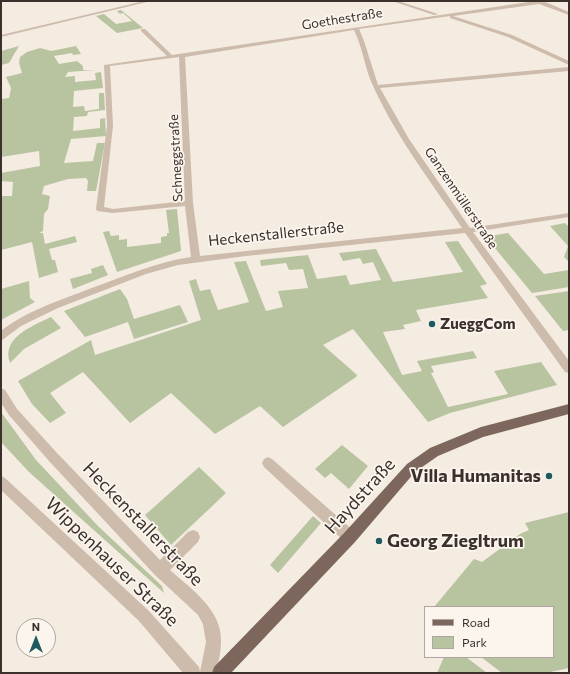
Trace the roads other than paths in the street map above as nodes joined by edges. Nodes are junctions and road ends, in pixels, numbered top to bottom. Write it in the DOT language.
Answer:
graph roads {
  1 [pos="149,1"];
  2 [pos="394,1"];
  3 [pos="539,2"];
  4 [pos="569,9"];
  5 [pos="560,10"];
  6 [pos="569,14"];
  7 [pos="444,15"];
  8 [pos="356,28"];
  9 [pos="143,30"];
  10 [pos="1,36"];
  11 [pos="182,55"];
  12 [pos="171,57"];
  13 [pos="569,62"];
  14 [pos="569,69"];
  15 [pos="376,87"];
  16 [pos="189,203"];
  17 [pos="569,215"];
  18 [pos="468,231"];
  19 [pos="196,259"];
  20 [pos="1,337"];
  21 [pos="569,369"];
  22 [pos="1,393"];
  23 [pos="569,410"];
  24 [pos="268,463"];
  25 [pos="1,482"];
  26 [pos="193,537"];
  27 [pos="350,537"];
  28 [pos="160,570"];
  29 [pos="193,673"];
  30 [pos="208,673"];
  31 [pos="220,673"];
  1 -- 10 [label="street"];
  2 -- 7 [label="street"];
  3 -- 5 [label="street"];
  3 -- 7 [label="street, Goethestraße"];
  4 -- 5 [label="street"];
  5 -- 6 [label="street"];
  7 -- 8 [label="street, Goethestraße"];
  7 -- 13 [label="street"];
  8 -- 11 [label="street, Goethestraße"];
  8 -- 15 [label="street, Ganzenmüllerstraße"];
  9 -- 12 [label="street"];
  11 -- 12 [label="street, Goethestraße"];
  11 -- 16 [label="street, Schneggstraße"];
  12 -- 16 [label="street, Goethestraße"];
  14 -- 15 [label="street"];
  15 -- 18 [label="street, Ganzenmüllerstraße"];
  16 -- 19 [label="street, Schneggstraße"];
  17 -- 18 [label="street, Heckenstallerstraße"];
  18 -- 19 [label="street, Heckenstallerstraße"];
  18 -- 21 [label="street, Ganzenmüllerstraße"];
  19 -- 20 [label="street, Heckenstallerstraße"];
  22 -- 28 [label="street, Heckenstallerstraße"];
  23 -- 27 [label="main road, Haydstraße"];
  24 -- 27 [label="street"];
  25 -- 29 [label="street, Wippenhauser Straße"];
  26 -- 28 [label="street"];
  27 -- 31 [label="main road, Haydstraße"];
  28 -- 30 [label="street, Heckenstallerstraße"];
}
